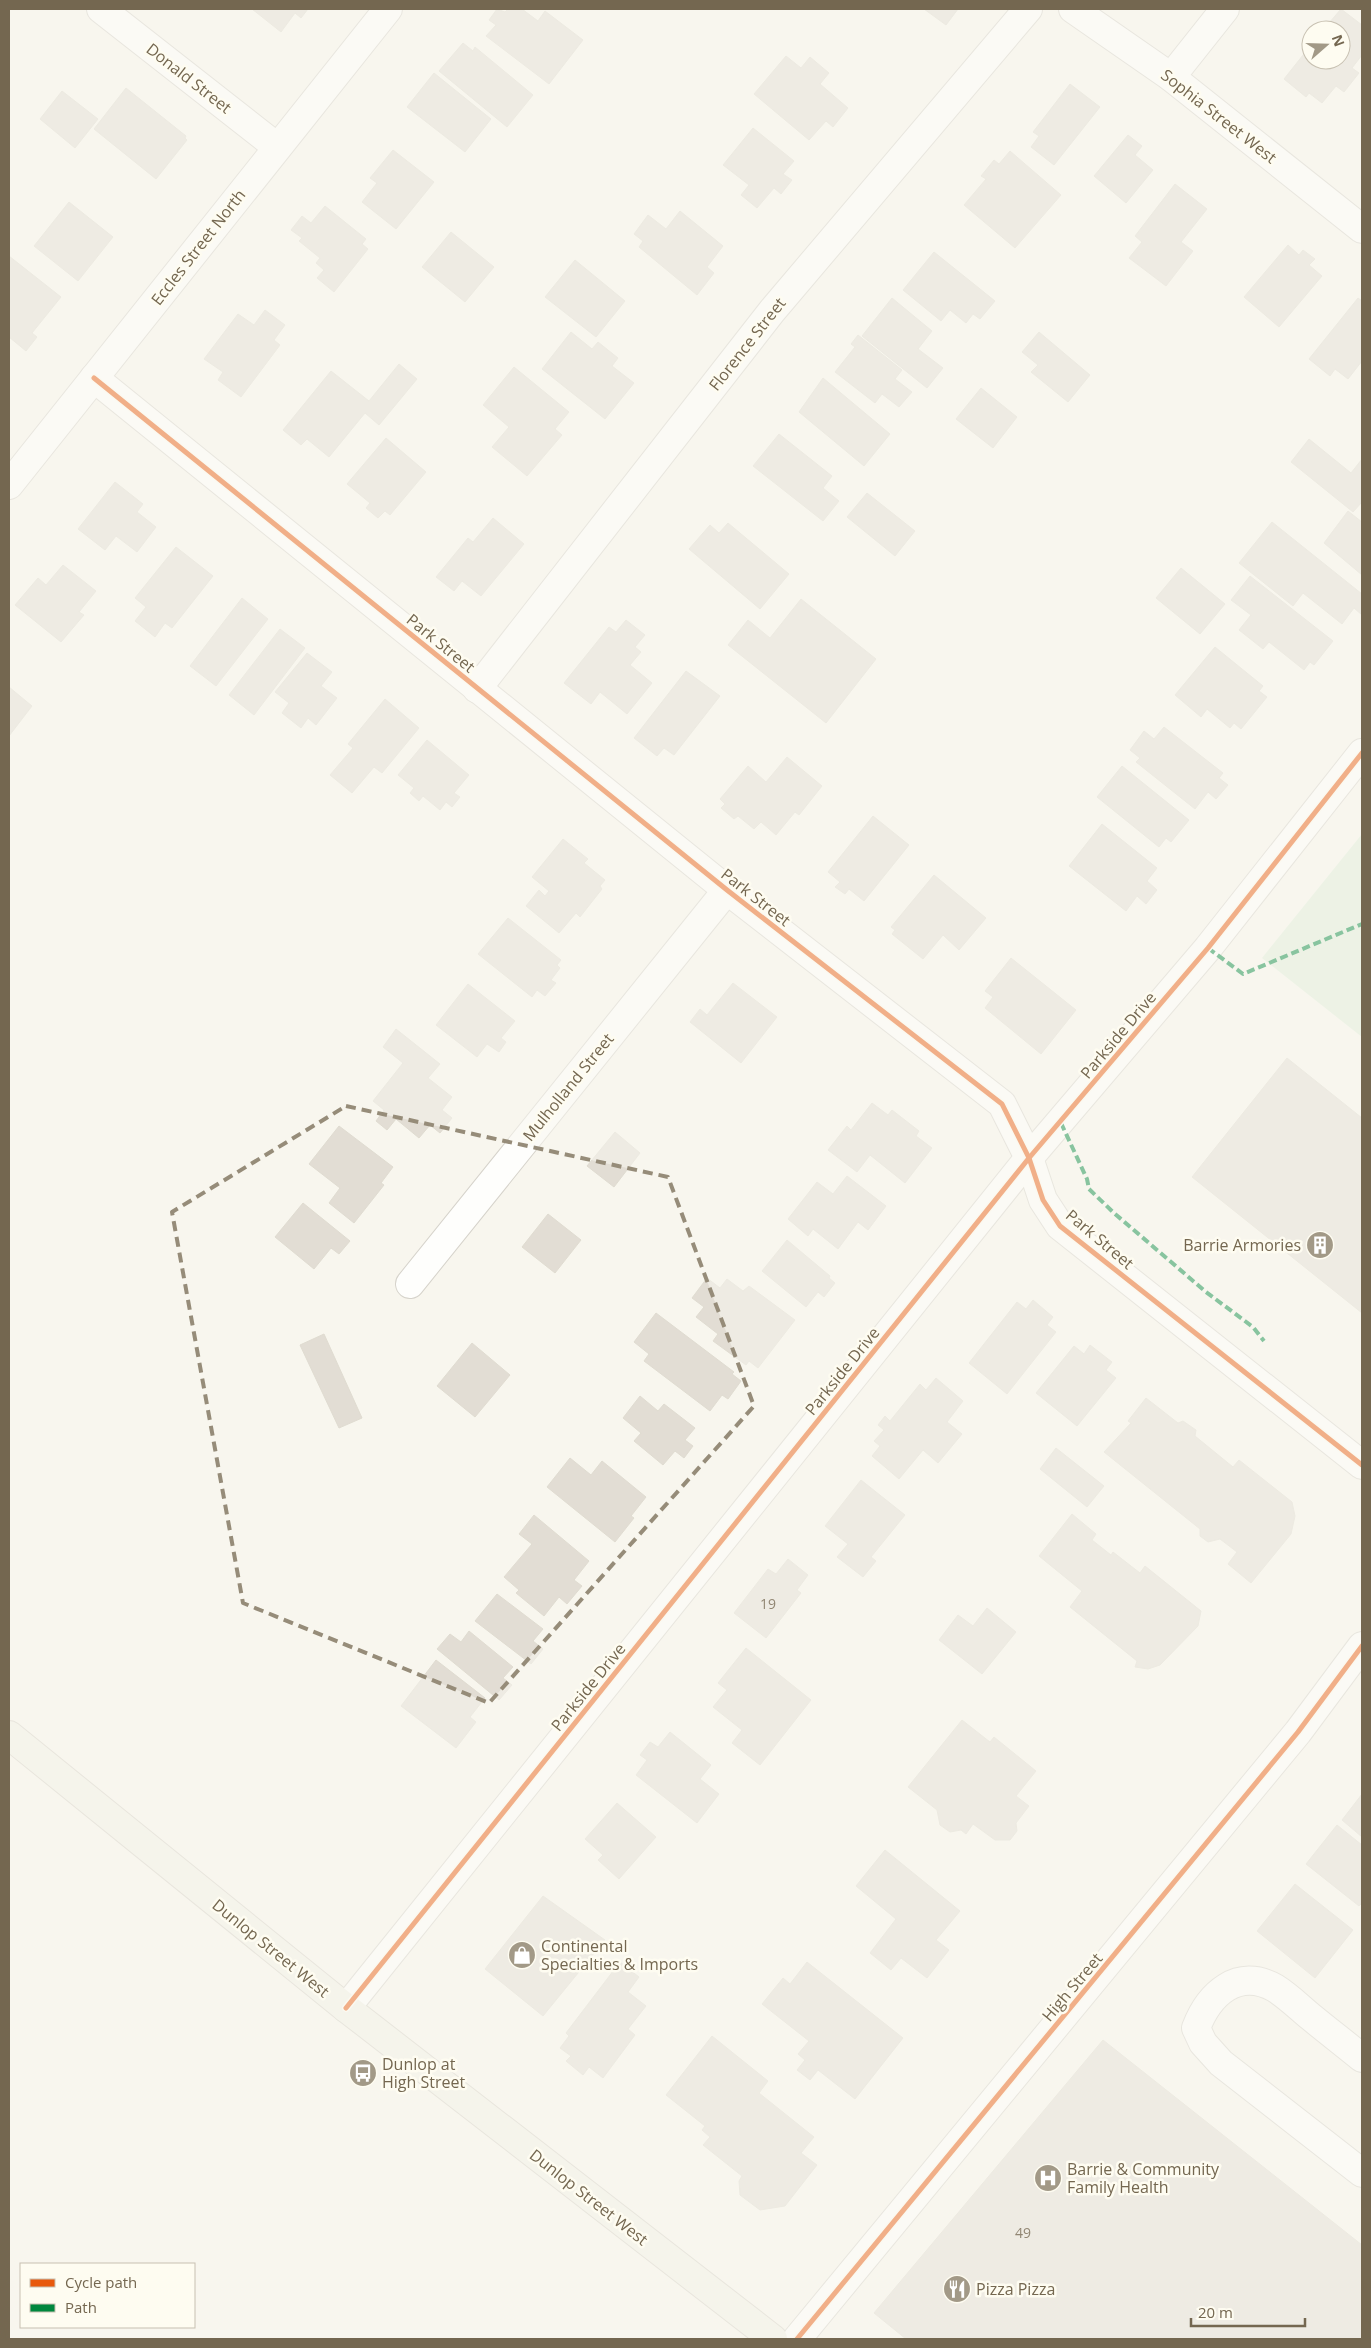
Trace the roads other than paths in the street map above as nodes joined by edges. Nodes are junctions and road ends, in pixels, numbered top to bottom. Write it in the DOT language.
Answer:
graph roads {
  1 [pos="100,9"];
  2 [pos="388,9"];
  3 [pos="1028,9"];
  4 [pos="1073,9"];
  5 [pos="1224,9"];
  6 [pos="1171,77"];
  7 [pos="277,147"];
  8 [pos="1362,229"];
  9 [pos="94,378"];
  10 [pos="9,485"];
  11 [pos="477,688"];
  12 [pos="1362,753"];
  13 [pos="727,890"];
  14 [pos="1029,1158"];
  15 [pos="410,1284"];
  16 [pos="1362,1464"];
  17 [pos="1362,1646"];
  18 [pos="9,1735"];
  19 [pos="346,2008"];
  20 [pos="1362,2058"];
  21 [pos="1362,2173"];
  22 [pos="773,2339"];
  23 [pos="797,2339"];
  1 -- 7 [label="street, Donald Street"];
  2 -- 7 [label="street, Eccles Street North"];
  3 -- 11 [label="street, Florence Street"];
  4 -- 6 [label="street, Sophia Street West"];
  5 -- 6 [label="street"];
  6 -- 8 [label="street, Sophia Street West"];
  7 -- 9 [label="street, Eccles Street North"];
  9 -- 10 [label="street, Eccles Street North"];
  9 -- 11 [label="street, Park Street"];
  11 -- 13 [label="street, Park Street"];
  12 -- 14 [label="street, Parkside Drive"];
  13 -- 14 [label="street, Park Street"];
  13 -- 15 [label="street, Mulholland Street"];
  14 -- 16 [label="street, Park Street"];
  14 -- 19 [label="street, Parkside Drive"];
  17 -- 23 [label="street, High Street"];
  18 -- 19 [label="main road, Dunlop Street West"];
  19 -- 22 [label="main road, Dunlop Street West"];
  20 -- 21 [label="street"];
}
